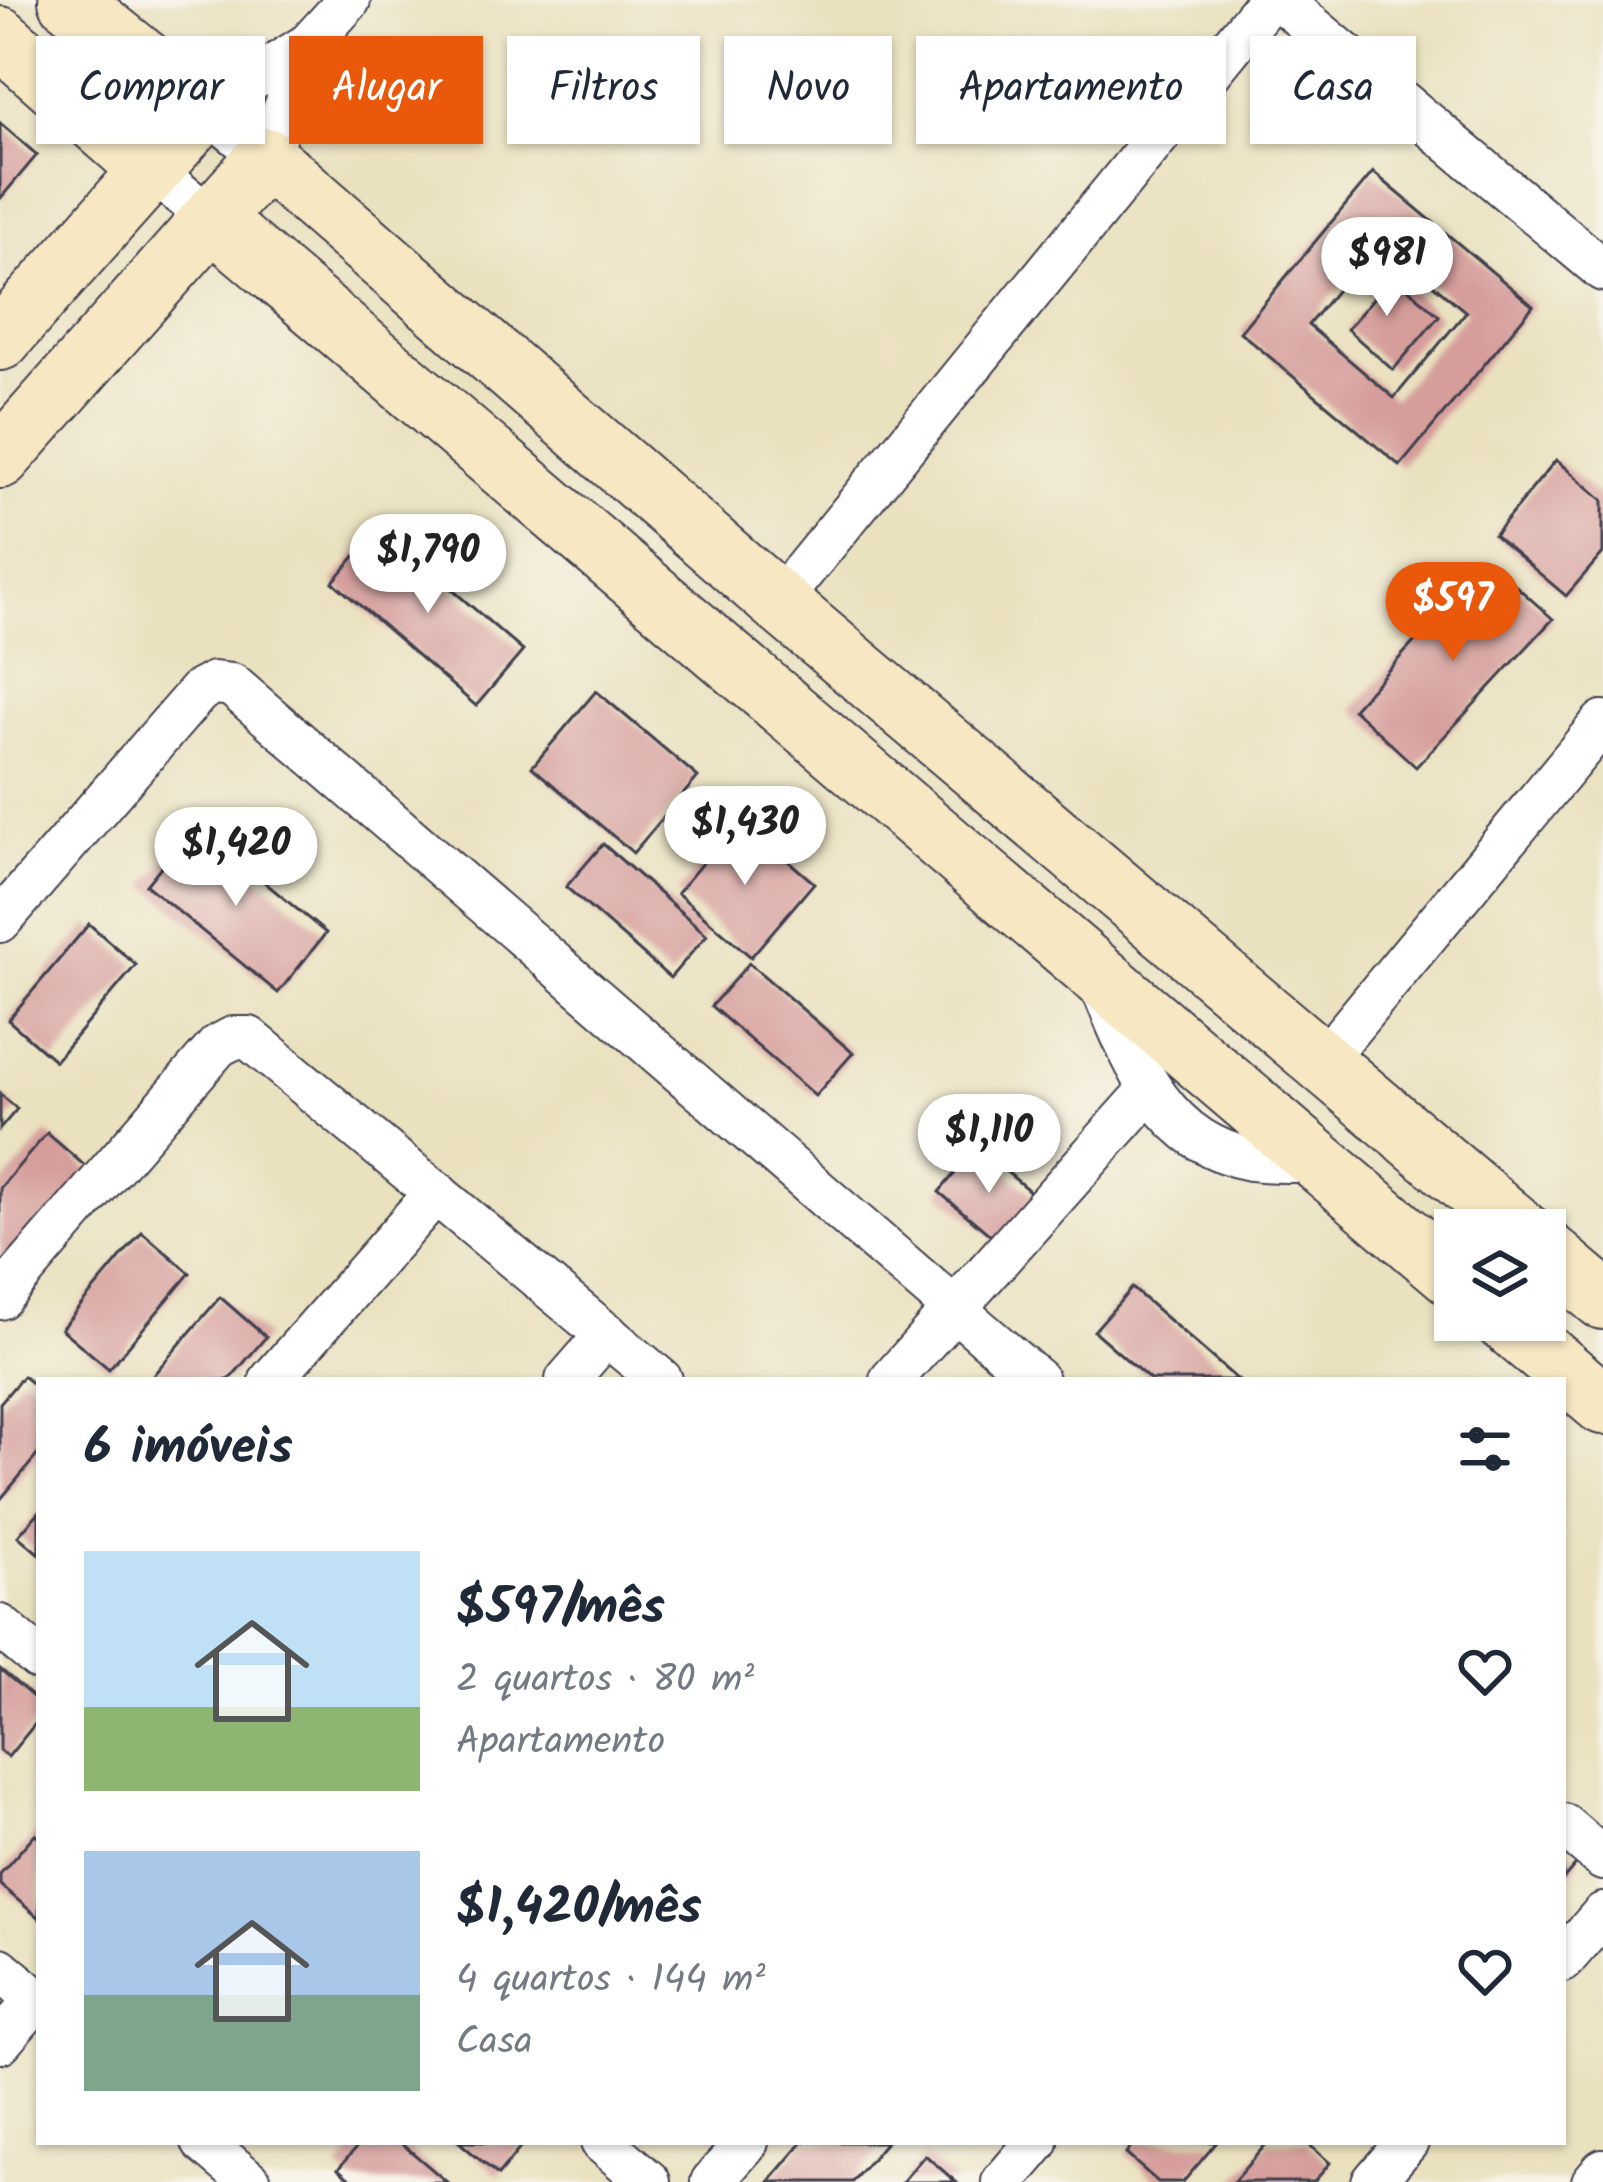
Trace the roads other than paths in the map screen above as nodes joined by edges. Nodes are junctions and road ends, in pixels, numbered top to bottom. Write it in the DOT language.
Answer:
graph roads {
  1 [pos="69,0"];
  2 [pos="349,0"];
  3 [pos="1270,0"];
  4 [pos="1280,0"];
  5 [pos="114,36"];
  6 [pos="316,36"];
  7 [pos="0,37"];
  8 [pos="289,97"];
  9 [pos="174,144"];
  10 [pos="249,144"];
  11 [pos="266,158"];
  12 [pos="151,170"];
  13 [pos="212,220"];
  14 [pos="1603,270"];
  15 [pos="0,340"];
  16 [pos="0,458"];
  17 [pos="778,602"];
  18 [pos="1603,722"];
  19 [pos="0,921"];
  20 [pos="1096,973"];
  21 [pos="1321,1064"];
  22 [pos="1149,1091"];
  23 [pos="1318,1162"];
  24 [pos="436,1192"];
  25 [pos="1496,1209"];
  26 [pos="1434,1260"];
  27 [pos="1566,1268"];
  28 [pos="0,1298"];
  29 [pos="1603,1299"];
  30 [pos="952,1309"];
  31 [pos="607,1334"];
  32 [pos="1529,1341"];
  33 [pos="274,1377"];
  34 [pos="570,1377"];
  35 [pos="657,1377"];
  36 [pos="894,1377"];
  37 [pos="1033,1377"];
  38 [pos="1603,1404"];
  39 [pos="1566,1828"];
  40 [pos="1603,1859"];
  41 [pos="1603,1914"];
  42 [pos="1566,1957"];
  43 [pos="0,1969"];
  44 [pos="36,1999"];
  45 [pos="36,2003"];
  46 [pos="0,2042"];
  47 [pos="606,2145"];
  48 [pos="744,2145"];
  49 [pos="1035,2145"];
  50 [pos="1404,2145"];
  51 [pos="1603,2170"];
  52 [pos="649,2182"];
  53 [pos="712,2182"];
  54 [pos="1004,2182"];
  55 [pos="1373,2182"];
  56 [pos="1593,2182"];
  1 -- 5 [label="street"];
  2 -- 6 [label="street"];
  3 -- 17 [label="street"];
  4 -- 14 [label="street"];
  7 -- 12 [label="street"];
  8 -- 11 [label="street"];
  9 -- 12 [label="street"];
  10 -- 11 [label="street"];
  11 -- 13 [label="street"];
  11 -- 17 [label="street"];
  12 -- 13 [label="street"];
  12 -- 15 [label="street"];
  13 -- 16 [label="street"];
  13 -- 20 [label="street"];
  17 -- 21 [label="street"];
  18 -- 21 [label="street"];
  19 -- 30 [label="street"];
  20 -- 22 [label="street"];
  20 -- 23 [label="street"];
  21 -- 25 [label="street"];
  22 -- 23 [label="street"];
  22 -- 30 [label="street"];
  23 -- 26 [label="street"];
  24 -- 28 [label="street"];
  24 -- 31 [label="street"];
  24 -- 33 [label="street"];
  27 -- 29 [label="street"];
  30 -- 36 [label="street"];
  30 -- 37 [label="street"];
  31 -- 34 [label="street"];
  31 -- 35 [label="street"];
  32 -- 38 [label="street"];
  39 -- 40 [label="street"];
  41 -- 42 [label="street"];
  43 -- 44 [label="street"];
  45 -- 46 [label="street"];
  47 -- 52 [label="street"];
  48 -- 53 [label="street"];
  49 -- 54 [label="street"];
  50 -- 55 [label="street"];
  51 -- 56 [label="street"];
}
